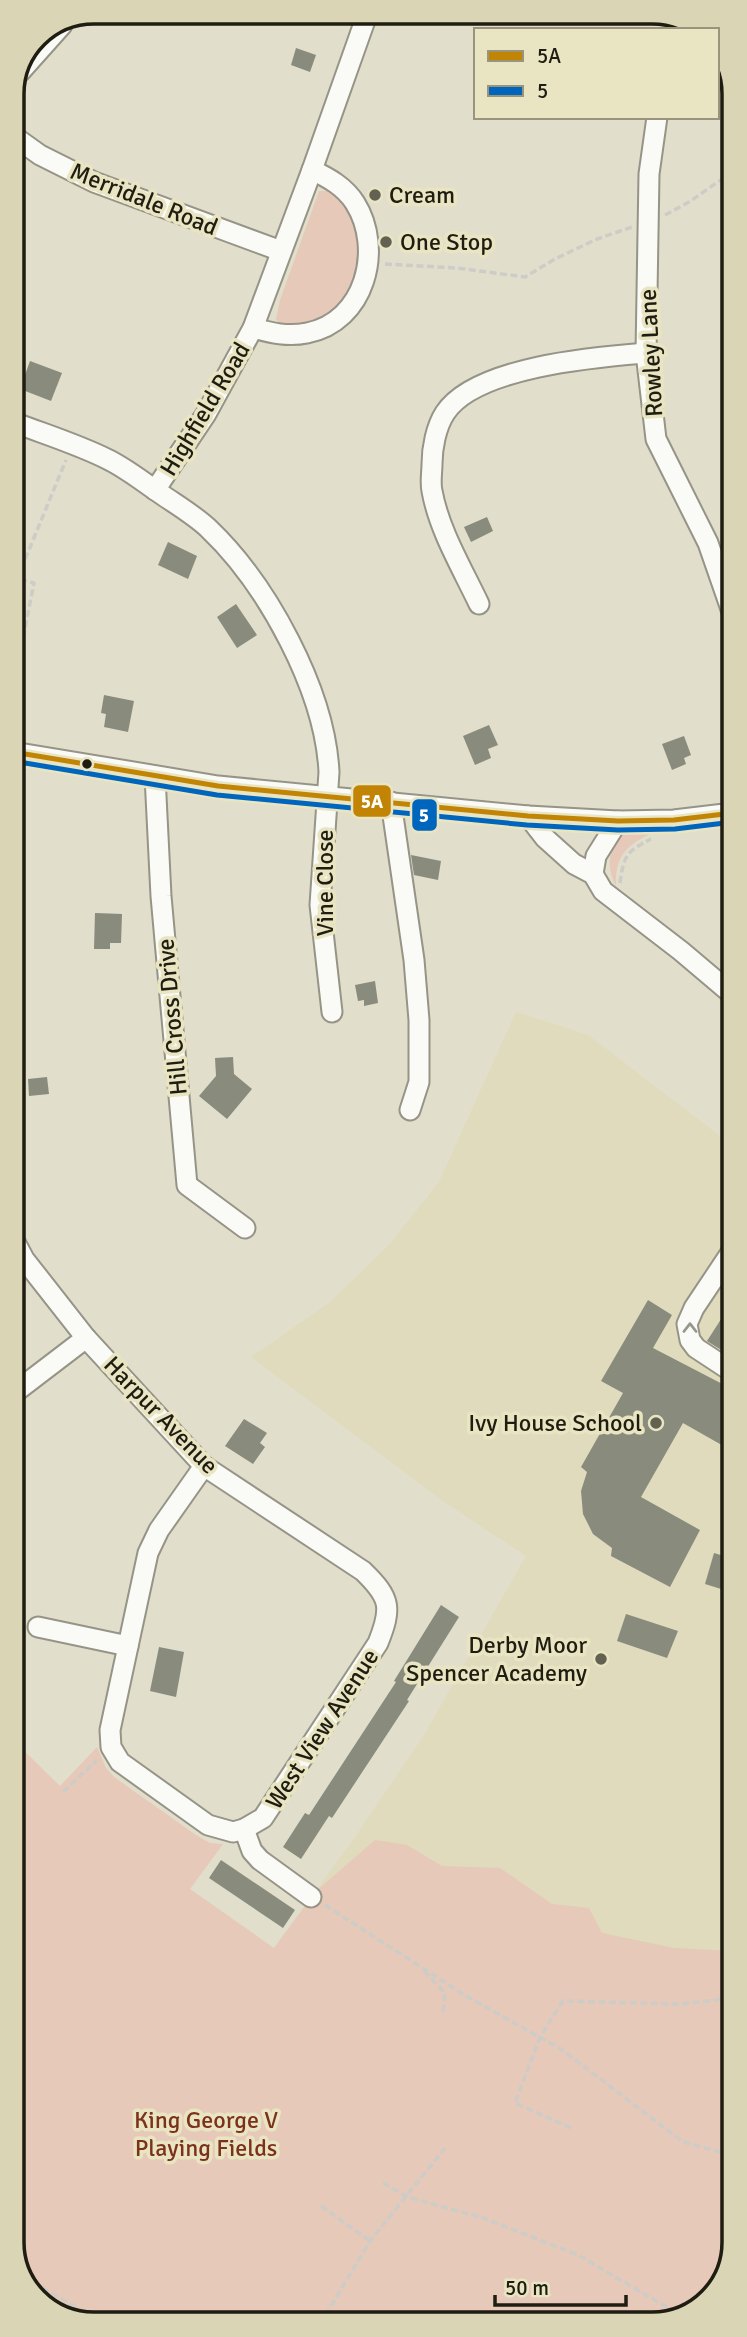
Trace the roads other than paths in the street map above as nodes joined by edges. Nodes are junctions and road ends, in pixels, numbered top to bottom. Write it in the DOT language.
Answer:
graph roads {
  1 [pos="364,24"];
  2 [pos="657,119"];
  3 [pos="24,144"];
  4 [pos="312,170"];
  5 [pos="281,251"];
  6 [pos="253,328"];
  7 [pos="646,353"];
  8 [pos="24,426"];
  9 [pos="155,490"];
  10 [pos="722,583"];
  11 [pos="479,604"];
  12 [pos="24,753"];
  13 [pos="155,776"];
  14 [pos="327,796"];
  15 [pos="391,802"];
  16 [pos="722,814"];
  17 [pos="528,816"];
  18 [pos="618,821"];
  19 [pos="593,874"];
  20 [pos="722,986"];
  21 [pos="332,1012"];
  22 [pos="410,1110"];
  23 [pos="244,1228"];
  24 [pos="24,1259"];
  25 [pos="722,1265"];
  26 [pos="86,1338"];
  27 [pos="722,1365"];
  28 [pos="24,1385"];
  29 [pos="204,1466"];
  30 [pos="388,1619"];
  31 [pos="38,1627"];
  32 [pos="128,1646"];
  33 [pos="244,1829"];
  34 [pos="312,1897"];
  1 -- 4 [label="street, Highfield Road"];
  2 -- 7 [label="street, Rowley Lane"];
  3 -- 5 [label="street, Merridale Road"];
  4 -- 5 [label="street, Highfield Road"];
  4 -- 6 [label="street, Highfield Road"];
  5 -- 6 [label="street, Highfield Road"];
  6 -- 9 [label="street, Highfield Road"];
  7 -- 10 [label="street, Rowley Lane"];
  7 -- 11 [label="street"];
  8 -- 9 [label="street, Vine Close"];
  9 -- 14 [label="street, Vine Close"];
  12 -- 13 [label="street"];
  13 -- 14 [label="street"];
  13 -- 23 [label="street, Hill Cross Drive"];
  14 -- 15 [label="street"];
  14 -- 21 [label="street, Vine Close"];
  15 -- 17 [label="street"];
  15 -- 22 [label="street"];
  16 -- 18 [label="street"];
  17 -- 18 [label="street"];
  17 -- 19 [label="street"];
  18 -- 19 [label="street"];
  19 -- 20 [label="street"];
  24 -- 26 [label="street, Harpur Avenue"];
  27 -- 25 [label="street, one-way"];
  26 -- 28 [label="street"];
  26 -- 29 [label="street, Harpur Avenue"];
  29 -- 30 [label="street, Harpur Avenue"];
  29 -- 32 [label="street"];
  30 -- 33 [label="street, West View Avenue"];
  31 -- 32 [label="street"];
  32 -- 33 [label="street"];
  33 -- 34 [label="street"];
}
